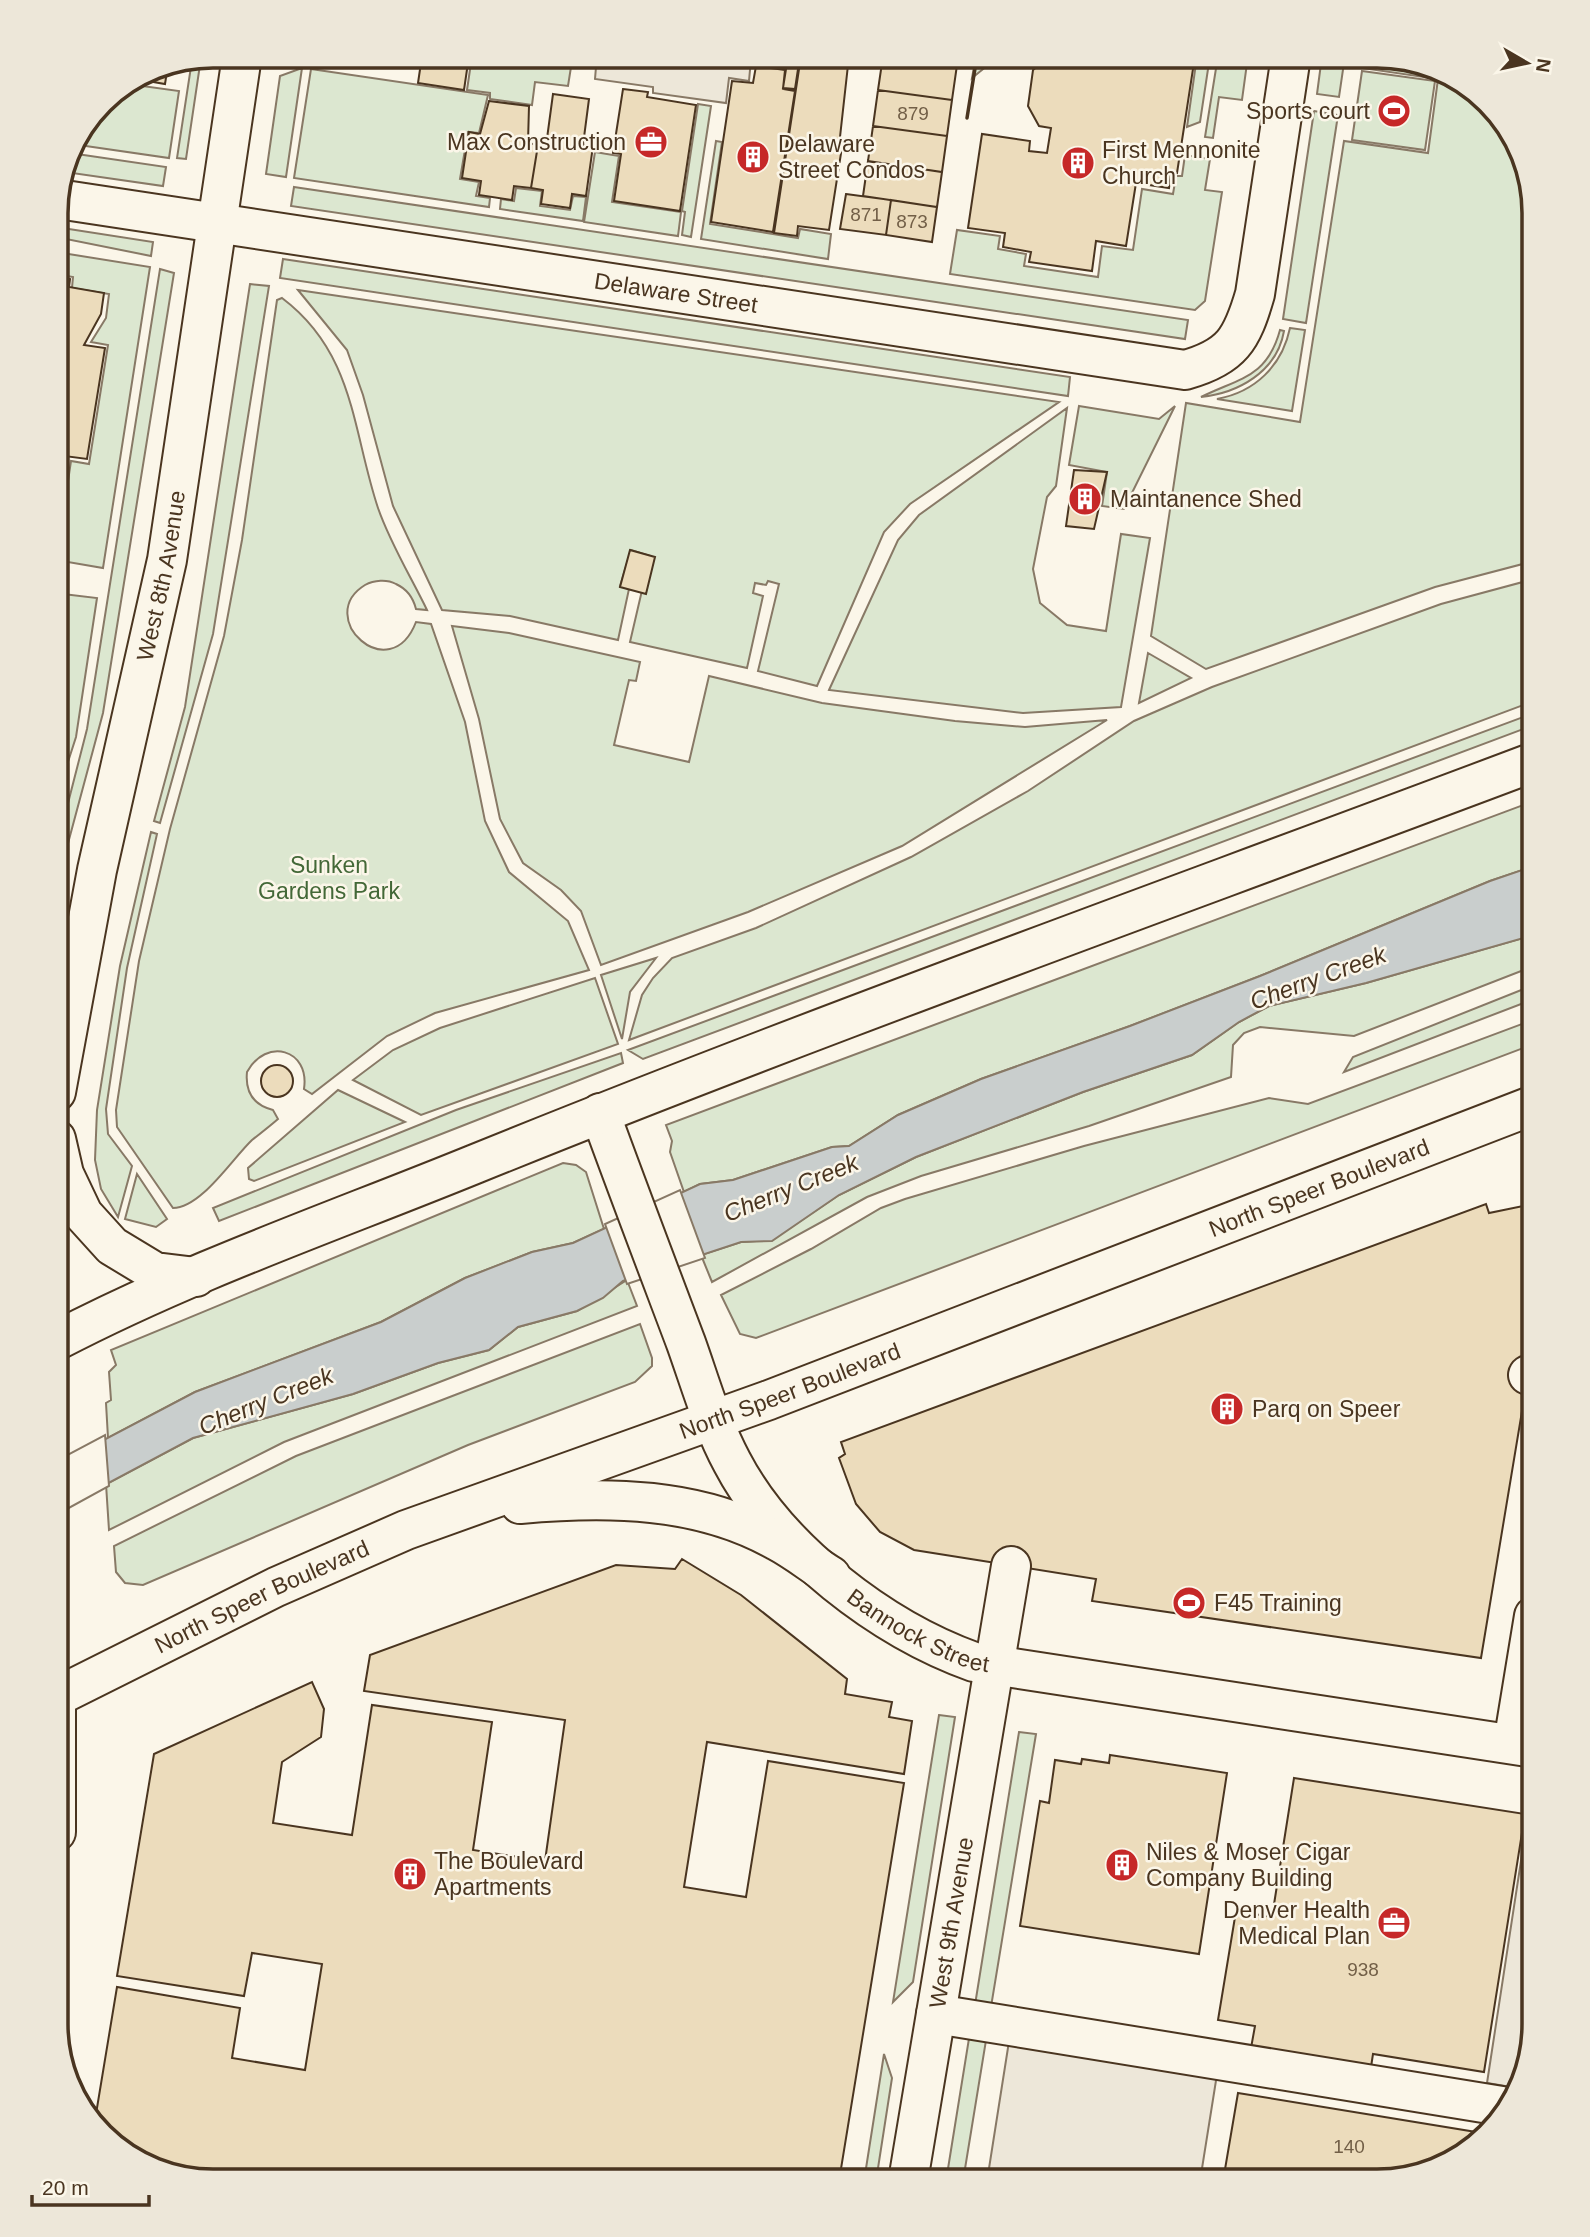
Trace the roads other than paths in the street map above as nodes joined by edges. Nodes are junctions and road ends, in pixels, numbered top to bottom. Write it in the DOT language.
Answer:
graph roads {
  1 [pos="240,68"];
  2 [pos="1289,69"];
  3 [pos="69,201"];
  4 [pos="217,223"];
  5 [pos="1522,767"];
  6 [pos="69,1024"];
  7 [pos="1522,1110"];
  8 [pos="600,1113"];
  9 [pos="68,1183"];
  10 [pos="197,1277"];
  11 [pos="68,1335"];
  12 [pos="714,1420"];
  13 [pos="463,1510"];
  14 [pos="1011,1566"];
  15 [pos="831,1576"];
  16 [pos="993,1664"];
  17 [pos="68,1691"];
  18 [pos="1522,1746"];
  19 [pos="936,2014"];
  20 [pos="1496,2105"];
  21 [pos="910,2169"];
  1 -- 4 [label="main road, West 8th Avenue"];
  2 -- 4 [label="main road, Delaware Street"];
  3 -- 4 [label="main road, Delaware Street"];
  4 -- 6 [label="main road, West 8th Avenue"];
  5 -- 8 [label="main road"];
  7 -- 12 [label="main road, North Speer Boulevard"];
  8 -- 10 [label="main road"];
  8 -- 12 [label="main road, Bannock Street"];
  9 -- 10 [label="main road"];
  10 -- 11 [label="main road"];
  12 -- 13 [label="main road, North Speer Boulevard"];
  12 -- 15 [label="main road, Bannock Street"];
  13 -- 15 [label="main road"];
  13 -- 17 [label="main road, North Speer Boulevard"];
  14 -- 16 [label="main road, West 9th Avenue"];
  15 -- 16 [label="main road, Bannock Street"];
  16 -- 18 [label="main road, Bannock Street"];
  16 -- 19 [label="main road, West 9th Avenue"];
  19 -- 20 [label="main road"];
  19 -- 21 [label="main road, West 9th Avenue"];
}
